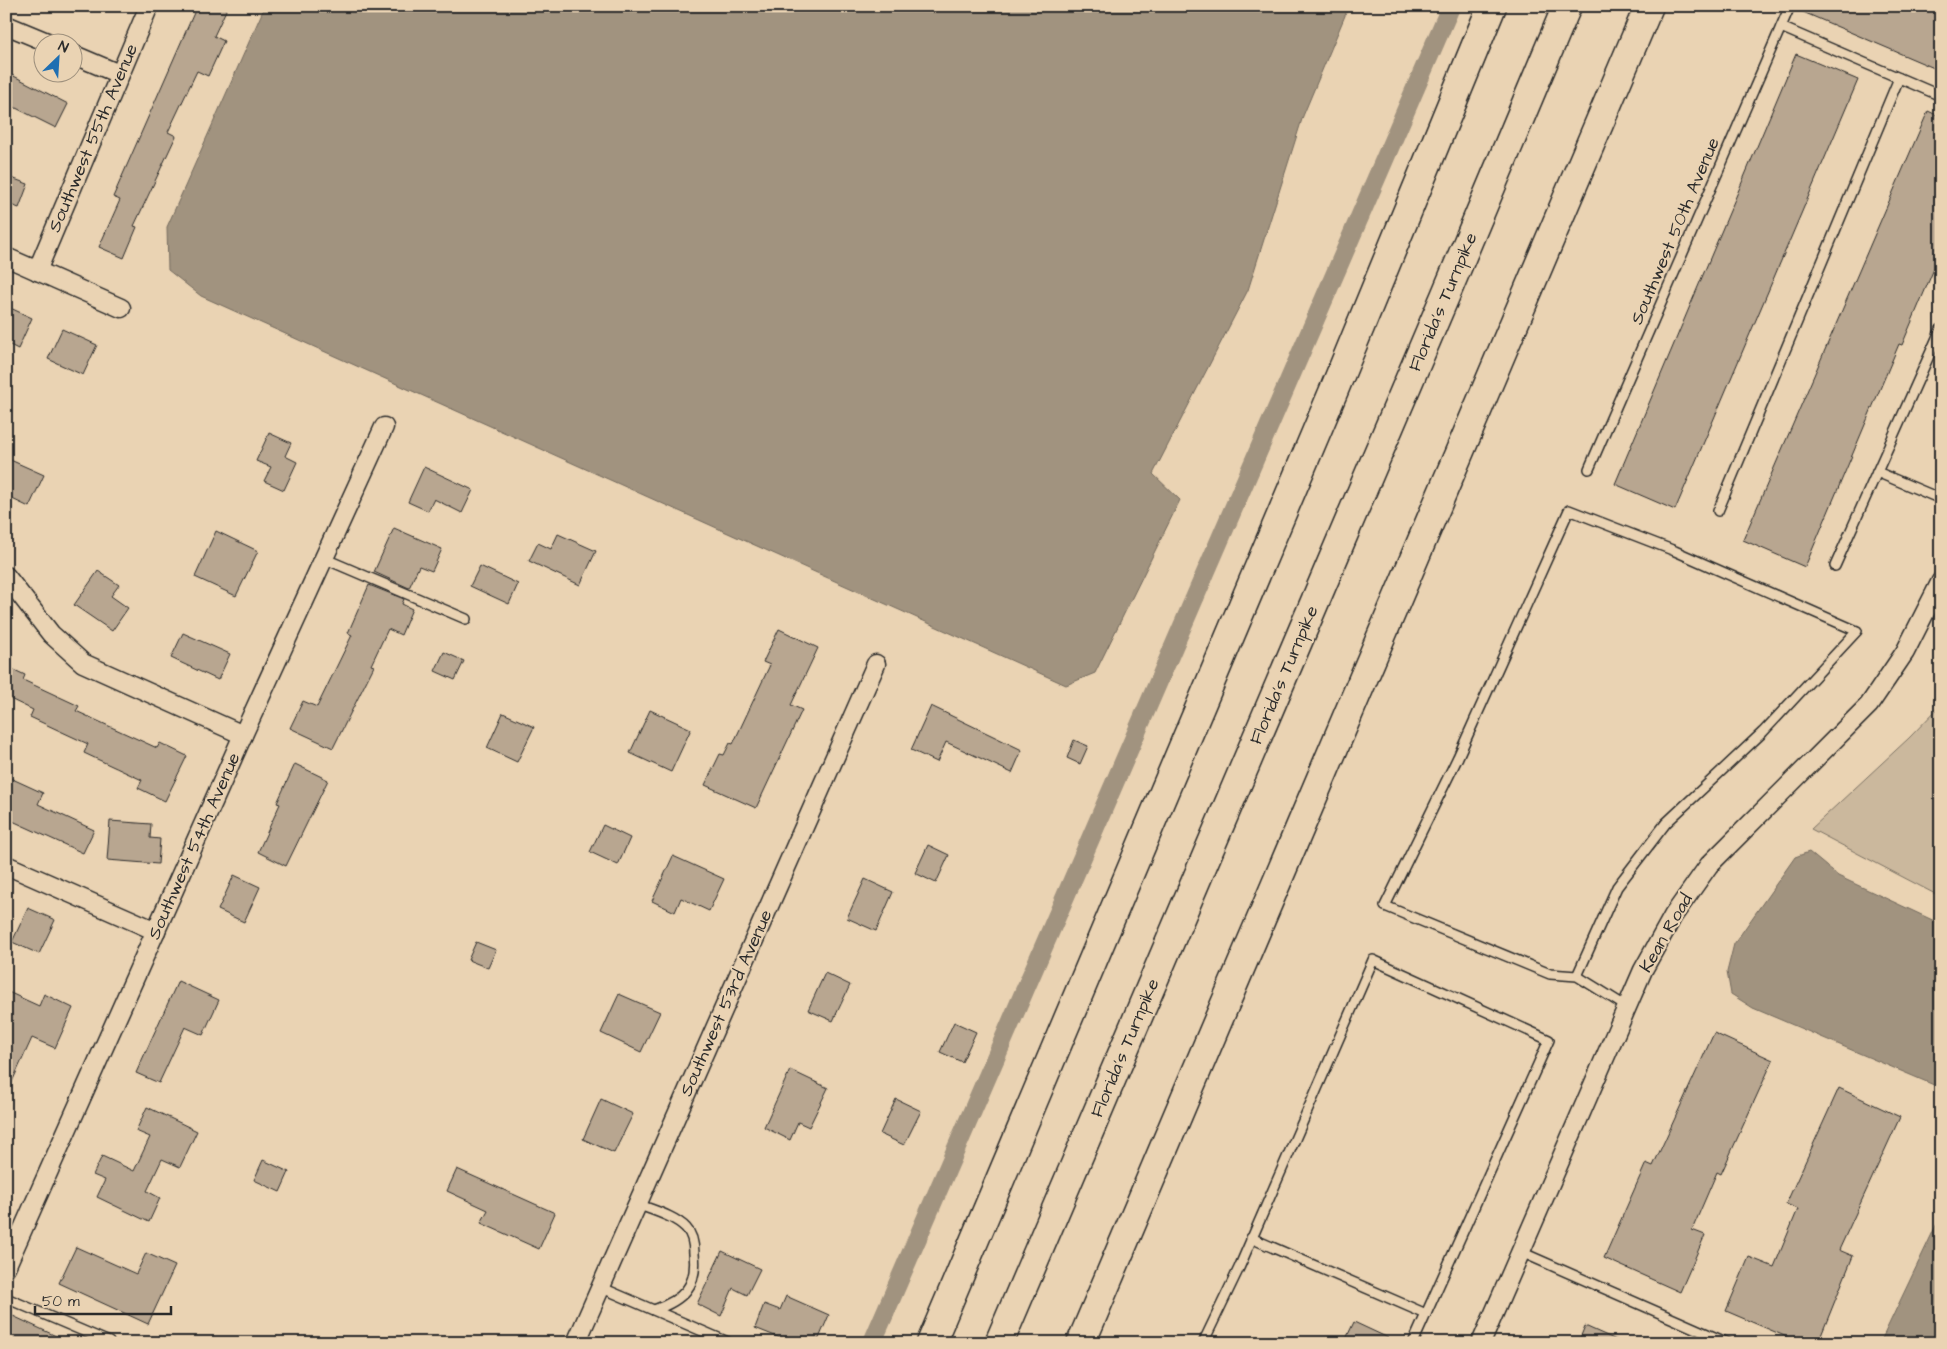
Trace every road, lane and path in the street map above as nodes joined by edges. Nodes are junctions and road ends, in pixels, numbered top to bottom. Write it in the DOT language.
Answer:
graph roads {
  1 [pos="148,6"];
  2 [pos="1492,6"];
  3 [pos="1567,6"];
  4 [pos="1649,6"];
  5 [pos="1790,6"];
  6 [pos="6,25"];
  7 [pos="1781,26"];
  8 [pos="32,36"];
  9 [pos="82,58"];
  10 [pos="119,74"];
  11 [pos="1898,78"];
  12 [pos="1941,96"];
  13 [pos="6,257"];
  14 [pos="37,270"];
  15 [pos="122,308"];
  16 [pos="1941,330"];
  17 [pos="384,427"];
  18 [pos="1589,470"];
  19 [pos="1877,472"];
  20 [pos="1941,499"];
  21 [pos="1718,511"];
  22 [pos="323,558"];
  23 [pos="1835,566"];
  24 [pos="6,576"];
  25 [pos="1941,581"];
  26 [pos="466,619"];
  27 [pos="876,664"];
  28 [pos="243,735"];
  29 [pos="6,865"];
  30 [pos="156,932"];
  31 [pos="1577,976"];
  32 [pos="1627,1007"];
  33 [pos="637,1204"];
  34 [pos="1252,1238"];
  35 [pos="1521,1252"];
  36 [pos="6,1267"];
  37 [pos="600,1287"];
  38 [pos="6,1298"];
  39 [pos="654,1310"];
  40 [pos="1426,1314"];
  41 [pos="109,1342"];
  42 [pos="576,1343"];
  43 [pos="730,1343"];
  44 [pos="931,1343"];
  45 [pos="999,1343"];
  46 [pos="1081,1343"];
  47 [pos="1203,1343"];
  48 [pos="1413,1343"];
  49 [pos="1481,1343"];
  50 [pos="1728,1343"];
  1 -- 10 [label="street, Southwest 55th Avenue"];
  2 -- 44 [label="highway"];
  3 -- 45 [label="highway, Florida's Turnpike"];
  4 -- 46 [label="highway"];
  5 -- 7 [label="lane, Southwest 50th Avenue"];
  6 -- 8 [label="street"];
  7 -- 11 [label="lane"];
  7 -- 18 [label="lane, Southwest 50th Avenue"];
  9 -- 10 [label="street"];
  10 -- 14 [label="street, Southwest 55th Avenue"];
  11 -- 12 [label="lane"];
  11 -- 21 [label="lane"];
  13 -- 14 [label="street"];
  14 -- 15 [label="street"];
  16 -- 19 [label="lane"];
  17 -- 22 [label="street, Southwest 54th Avenue"];
  19 -- 20 [label="lane"];
  19 -- 23 [label="lane"];
  22 -- 26 [label="lane"];
  22 -- 28 [label="street, Southwest 54th Avenue"];
  24 -- 28 [label="street"];
  25 -- 32 [label="street, Kean Road"];
  27 -- 33 [label="street, Southwest 53rd Avenue"];
  28 -- 30 [label="street, Southwest 54th Avenue"];
  29 -- 30 [label="street"];
  30 -- 36 [label="street, Southwest 54th Avenue"];
  31 -- 31 [label="lane"];
  31 -- 32 [label="lane"];
  32 -- 35 [label="street, Kean Road"];
  33 -- 37 [label="street, Southwest 53rd Avenue"];
  33 -- 39 [label="lane"];
  34 -- 40 [label="lane"];
  34 -- 40 [label="lane"];
  34 -- 47 [label="lane"];
  35 -- 49 [label="street, Kean Road"];
  35 -- 50 [label="lane"];
  37 -- 39 [label="lane"];
  37 -- 42 [label="street, Southwest 53rd Avenue"];
  38 -- 41 [label="lane"];
  39 -- 43 [label="lane"];
  40 -- 48 [label="lane"];
}
